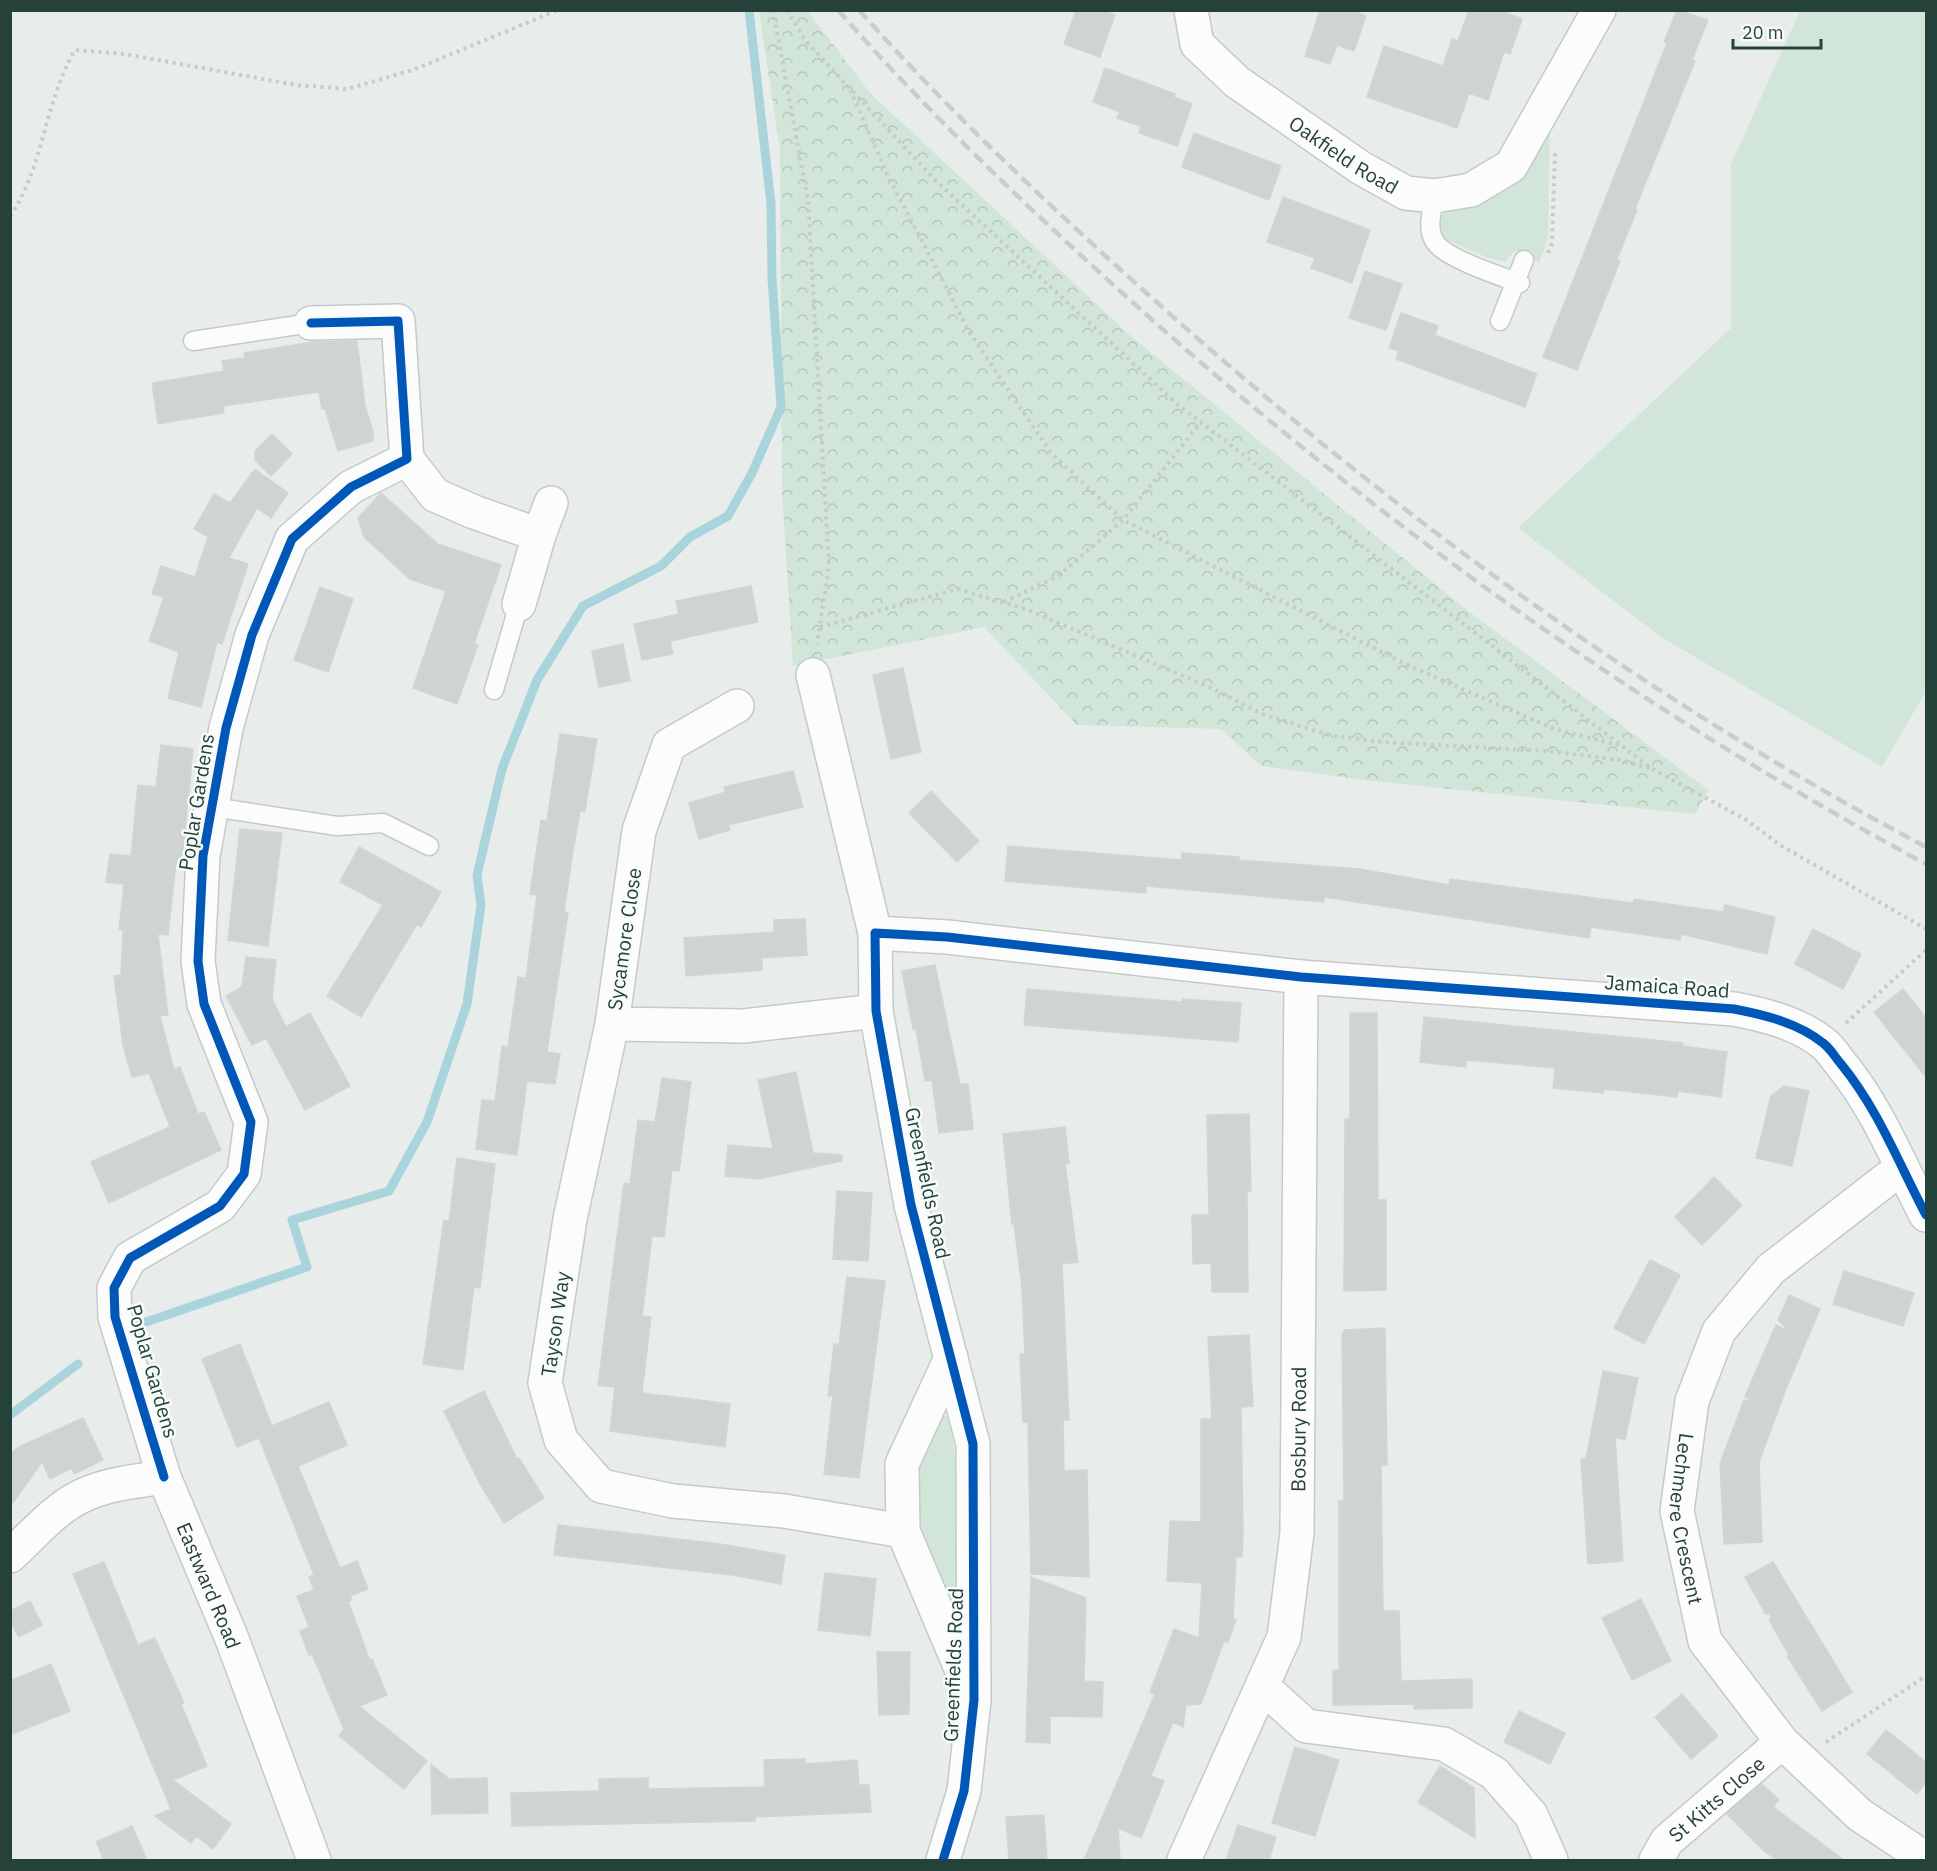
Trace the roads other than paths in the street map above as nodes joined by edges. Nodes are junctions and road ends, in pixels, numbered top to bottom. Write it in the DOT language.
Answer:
graph roads {
  1 [pos="1191,10"];
  2 [pos="1599,10"];
  3 [pos="1435,196"];
  4 [pos="1524,260"];
  5 [pos="1517,282"];
  6 [pos="1500,321"];
  7 [pos="310,322"];
  8 [pos="193,341"];
  9 [pos="407,459"];
  10 [pos="551,503"];
  11 [pos="539,536"];
  12 [pos="519,604"];
  13 [pos="813,675"];
  14 [pos="494,690"];
  15 [pos="737,706"];
  16 [pos="213,807"];
  17 [pos="429,846"];
  18 [pos="875,933"];
  19 [pos="1301,977"];
  20 [pos="876,1011"];
  21 [pos="612,1024"];
  22 [pos="1901,1168"];
  23 [pos="1926,1215"];
  24 [pos="951,1358"];
  25 [pos="164,1477"];
  26 [pos="903,1531"];
  27 [pos="10,1556"];
  28 [pos="1262,1686"];
  29 [pos="974,1700"];
  30 [pos="1791,1750"];
  31 [pos="1926,1859"];
  32 [pos="314,1860"];
  33 [pos="943,1860"];
  34 [pos="1184,1860"];
  35 [pos="1551,1860"];
  36 [pos="1656,1860"];
  1 -- 3 [label="street, Oakfield Road"];
  2 -- 3 [label="street, Oakfield Road"];
  3 -- 5 [label="lane"];
  4 -- 5 [label="lane"];
  5 -- 6 [label="lane"];
  7 -- 8 [label="lane"];
  7 -- 9 [label="street"];
  9 -- 11 [label="street"];
  9 -- 16 [label="street, Poplar Gardens"];
  10 -- 11 [label="street"];
  11 -- 12 [label="street"];
  12 -- 14 [label="lane"];
  13 -- 18 [label="street, Greenfields Road"];
  15 -- 21 [label="street, Sycamore Close"];
  16 -- 17 [label="lane"];
  16 -- 25 [label="street, Poplar Gardens"];
  18 -- 19 [label="street"];
  18 -- 20 [label="street, Greenfields Road"];
  19 -- 22 [label="street, Jamaica Road"];
  19 -- 28 [label="street, Bosbury Road"];
  20 -- 21 [label="street, Sycamore Close"];
  20 -- 24 [label="street, Greenfields Road"];
  21 -- 26 [label="street, Tayson Way"];
  22 -- 23 [label="street, Jamaica Road"];
  22 -- 30 [label="street, Lechmere Crescent"];
  24 -- 26 [label="street, Greenfields Road"];
  24 -- 29 [label="street, Greenfields Road"];
  25 -- 27 [label="street"];
  25 -- 32 [label="street, Eastward Road"];
  26 -- 29 [label="street, Greenfields Road"];
  28 -- 34 [label="street, Bosbury Road"];
  28 -- 35 [label="street"];
  29 -- 33 [label="street, Greenfields Road"];
  30 -- 31 [label="street, Lechmere Crescent"];
  30 -- 36 [label="street, St Kitts Close"];
}
